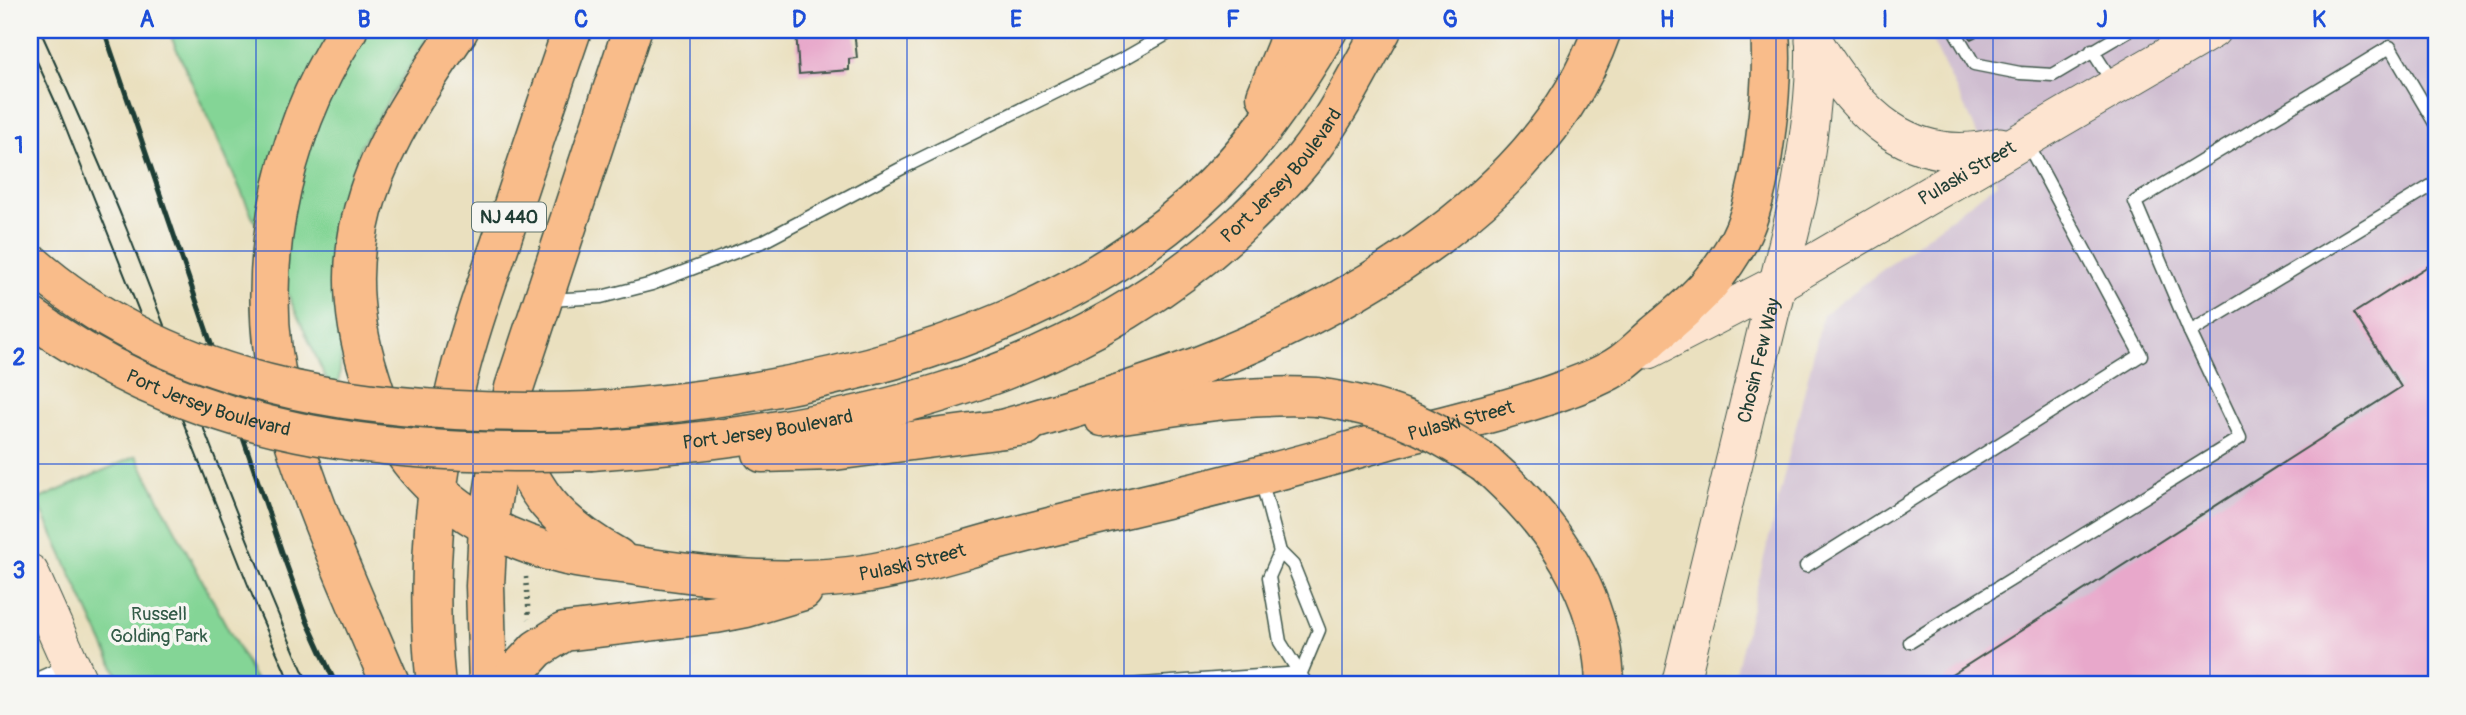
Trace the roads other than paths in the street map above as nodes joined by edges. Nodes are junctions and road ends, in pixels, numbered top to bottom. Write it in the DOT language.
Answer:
graph roads {
  1 [pos="348,30"];
  2 [pos="459,30"];
  3 [pos="572,30"];
  4 [pos="632,30"];
  5 [pos="659,30"];
  6 [pos="1174,30"];
  7 [pos="1290,30"];
  8 [pos="1328,30"];
  9 [pos="1382,30"];
  10 [pos="1602,30"];
  11 [pos="1770,30"];
  12 [pos="1954,30"];
  13 [pos="2129,30"];
  14 [pos="2212,30"];
  15 [pos="1814,35"];
  16 [pos="2092,50"];
  17 [pos="2116,86"];
  18 [pos="2436,125"];
  19 [pos="2025,139"];
  20 [pos="1226,172"];
  21 [pos="2436,183"];
  22 [pos="559,250"];
  23 [pos="30,262"];
  24 [pos="1777,284"];
  25 [pos="542,300"];
  26 [pos="30,316"];
  27 [pos="2190,332"];
  28 [pos="1620,365"];
  29 [pos="370,377"];
  30 [pos="514,388"];
  31 [pos="452,406"];
  32 [pos="1002,429"];
  33 [pos="592,451"];
  34 [pos="1261,477"];
  35 [pos="438,492"];
  36 [pos="488,526"];
  37 [pos="1280,552"];
  38 [pos="631,564"];
  39 [pos="1806,566"];
  40 [pos="30,573"];
  41 [pos="856,575"];
  42 [pos="1910,642"];
  43 [pos="1301,673"];
  44 [pos="75,674"];
  45 [pos="30,682"];
  46 [pos="391,685"];
  47 [pos="436,685"];
  48 [pos="488,685"];
  49 [pos="508,685"];
  50 [pos="1128,685"];
  51 [pos="1307,685"];
  52 [pos="1605,685"];
  53 [pos="1680,685"];
  1 -- 46 [label="highway"];
  2 -- 29 [label="highway, Pulaski Street"];
  3 -- 31 [label="highway, NJ 440"];
  4 -- 22 [label="highway, NJ 440"];
  5 -- 22 [label="highway"];
  6 -- 25 [label="lane"];
  7 -- 20 [label="highway"];
  8 -- 20 [label="highway, Port Jersey Boulevard"];
  9 -- 33 [label="highway, Port Jersey Boulevard"];
  10 -- 32 [label="highway"];
  11 -- 28 [label="highway"];
  12 -- 16 [label="lane"];
  13 -- 16 [label="lane"];
  14 -- 17 [label="street, Pulaski Street"];
  15 -- 19 [label="street"];
  15 -- 24 [label="street, Chosin Few Way"];
  16 -- 17 [label="lane"];
  17 -- 19 [label="street, Pulaski Street"];
  18 -- 27 [label="lane"];
  19 -- 24 [label="street, Pulaski Street"];
  19 -- 39 [label="lane"];
  20 -- 23 [label="highway, Port Jersey Boulevard, bridge"];
  21 -- 27 [label="lane"];
  22 -- 25 [label="highway, NJ 440"];
  24 -- 28 [label="street, Pulaski Street"];
  24 -- 53 [label="street, Chosin Few Way"];
  25 -- 30 [label="highway, NJ 440"];
  26 -- 33 [label="highway, Port Jersey Boulevard, bridge"];
  27 -- 42 [label="lane"];
  28 -- 34 [label="highway, Pulaski Street"];
  29 -- 31 [label="highway"];
  29 -- 35 [label="highway, Pulaski Street"];
  30 -- 31 [label="highway"];
  30 -- 36 [label="highway, NJ 440"];
  30 -- 38 [label="highway, Pulaski Street"];
  31 -- 35 [label="highway, NJ 440"];
  32 -- 33 [label="highway"];
  32 -- 52 [label="highway, bridge"];
  34 -- 37 [label="lane"];
  34 -- 41 [label="highway, Pulaski Street"];
  35 -- 36 [label="highway, Pulaski Street"];
  35 -- 47 [label="highway, NJ 440"];
  36 -- 38 [label="highway, Pulaski Street"];
  36 -- 48 [label="highway, NJ 440"];
  37 -- 43 [label="lane"];
  37 -- 43 [label="lane"];
  38 -- 41 [label="highway, Pulaski Street"];
  40 -- 44 [label="street"];
  41 -- 49 [label="highway"];
  43 -- 50 [label="lane"];
  43 -- 51 [label="lane"];
  44 -- 45 [label="lane"];
}
